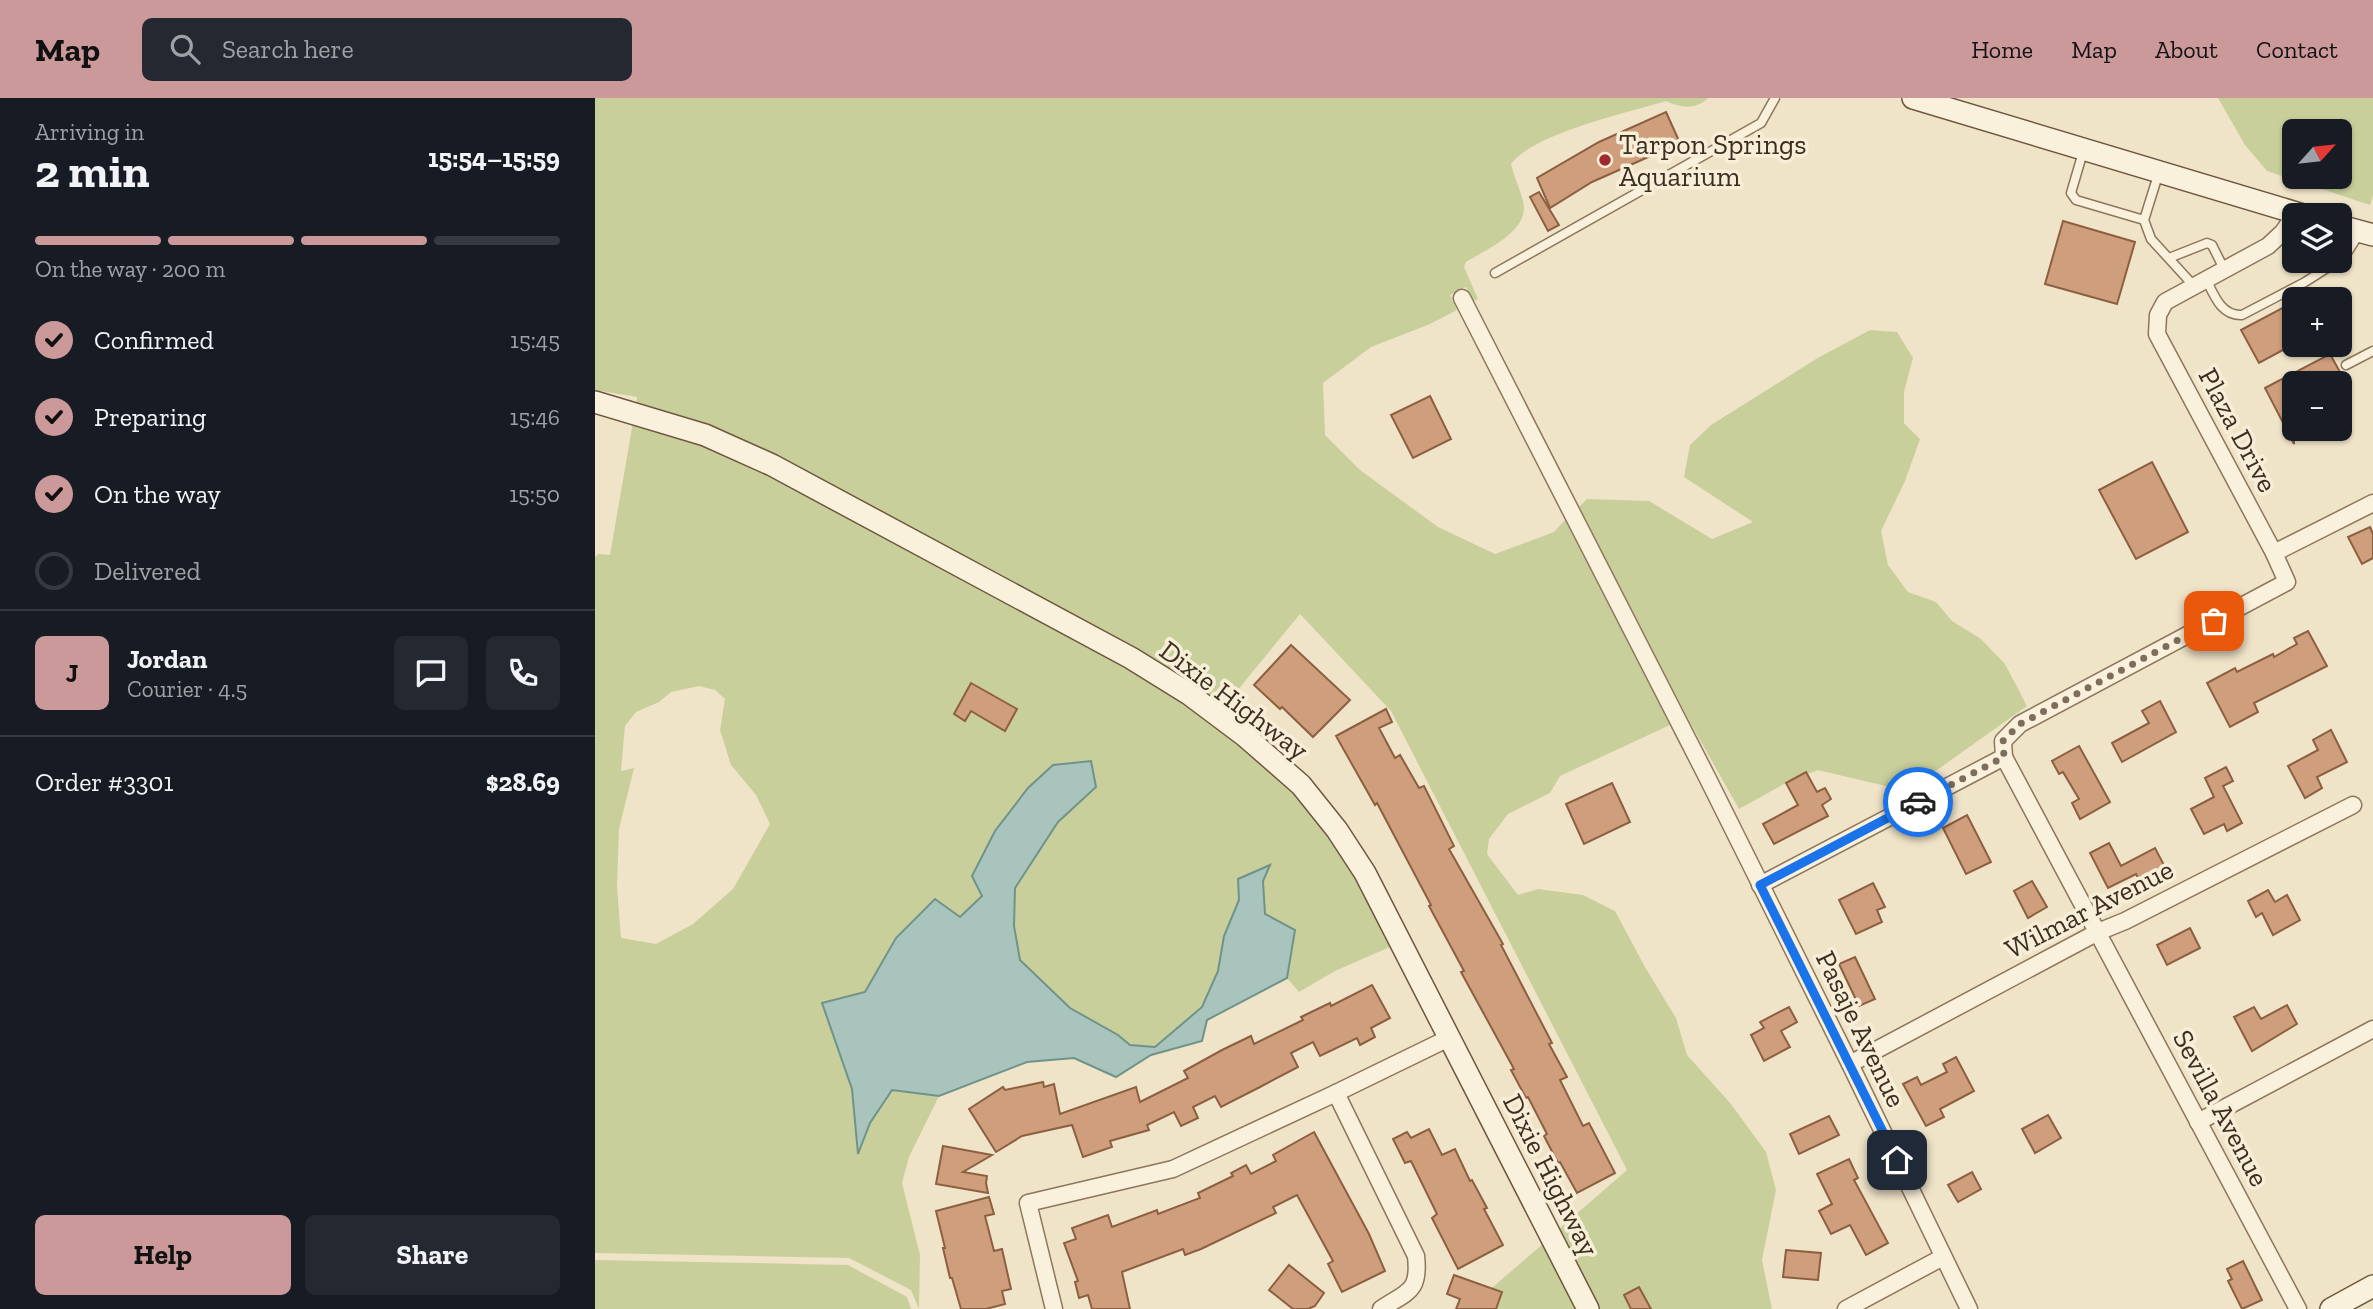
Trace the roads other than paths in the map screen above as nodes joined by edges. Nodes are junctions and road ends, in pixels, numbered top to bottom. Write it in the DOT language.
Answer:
graph roads {
  1 [pos="1775,98"];
  2 [pos="1913,98"];
  3 [pos="2084,149"];
  4 [pos="2159,172"];
  5 [pos="2282,209"];
  6 [pos="2144,220"];
  7 [pos="2282,233"];
  8 [pos="2367,233"];
  9 [pos="2352,248"];
  10 [pos="2169,258"];
  11 [pos="2224,269"];
  12 [pos="1495,273"];
  13 [pos="2319,273"];
  14 [pos="2200,283"];
  15 [pos="1462,298"];
  16 [pos="2373,351"];
  17 [pos="2346,365"];
  18 [pos="595,402"];
  19 [pos="2373,503"];
  20 [pos="2274,553"];
  21 [pos="2004,757"];
  22 [pos="2353,805"];
  23 [pos="1760,885"];
  24 [pos="2098,932"];
  25 [pos="2373,1029"];
  26 [pos="1450,1038"];
  27 [pos="1850,1064"];
  28 [pos="1336,1093"];
  29 [pos="2197,1122"];
  30 [pos="1943,1257"];
  31 [pos="2373,1286"];
  32 [pos="1054,1309"];
  33 [pos="1381,1309"];
  34 [pos="1588,1309"];
  35 [pos="1846,1309"];
  36 [pos="1969,1309"];
  37 [pos="2298,1309"];
  38 [pos="2331,1309"];
  1 -- 12 [label="lane"];
  2 -- 3 [label="street"];
  3 -- 4 [label="street"];
  3 -- 6 [label="lane"];
  4 -- 5 [label="street"];
  4 -- 6 [label="lane"];
  6 -- 10 [label="lane"];
  7 -- 11 [label="street"];
  8 -- 9 [label="lane"];
  10 -- 11 [label="lane"];
  10 -- 14 [label="lane"];
  11 -- 14 [label="street"];
  13 -- 14 [label="lane"];
  14 -- 20 [label="street, Plaza Drive"];
  15 -- 23 [label="street, Pasaje Avenue"];
  16 -- 17 [label="lane"];
  18 -- 26 [label="street, Dixie Highway"];
  19 -- 20 [label="street"];
  20 -- 21 [label="street, Plaza Drive"];
  21 -- 23 [label="street"];
  21 -- 24 [label="street, Sevilla Avenue"];
  22 -- 24 [label="street, Wilmar Avenue"];
  23 -- 27 [label="street, Pasaje Avenue"];
  24 -- 27 [label="street, Wilmar Avenue"];
  24 -- 29 [label="street, Sevilla Avenue"];
  25 -- 29 [label="street"];
  26 -- 28 [label="street"];
  26 -- 34 [label="street, Dixie Highway"];
  27 -- 30 [label="street, Pasaje Avenue"];
  28 -- 32 [label="street"];
  28 -- 33 [label="street"];
  29 -- 37 [label="street, Sevilla Avenue"];
  30 -- 35 [label="street"];
  30 -- 36 [label="street, Pasaje Avenue"];
  31 -- 38 [label="street"];
}
